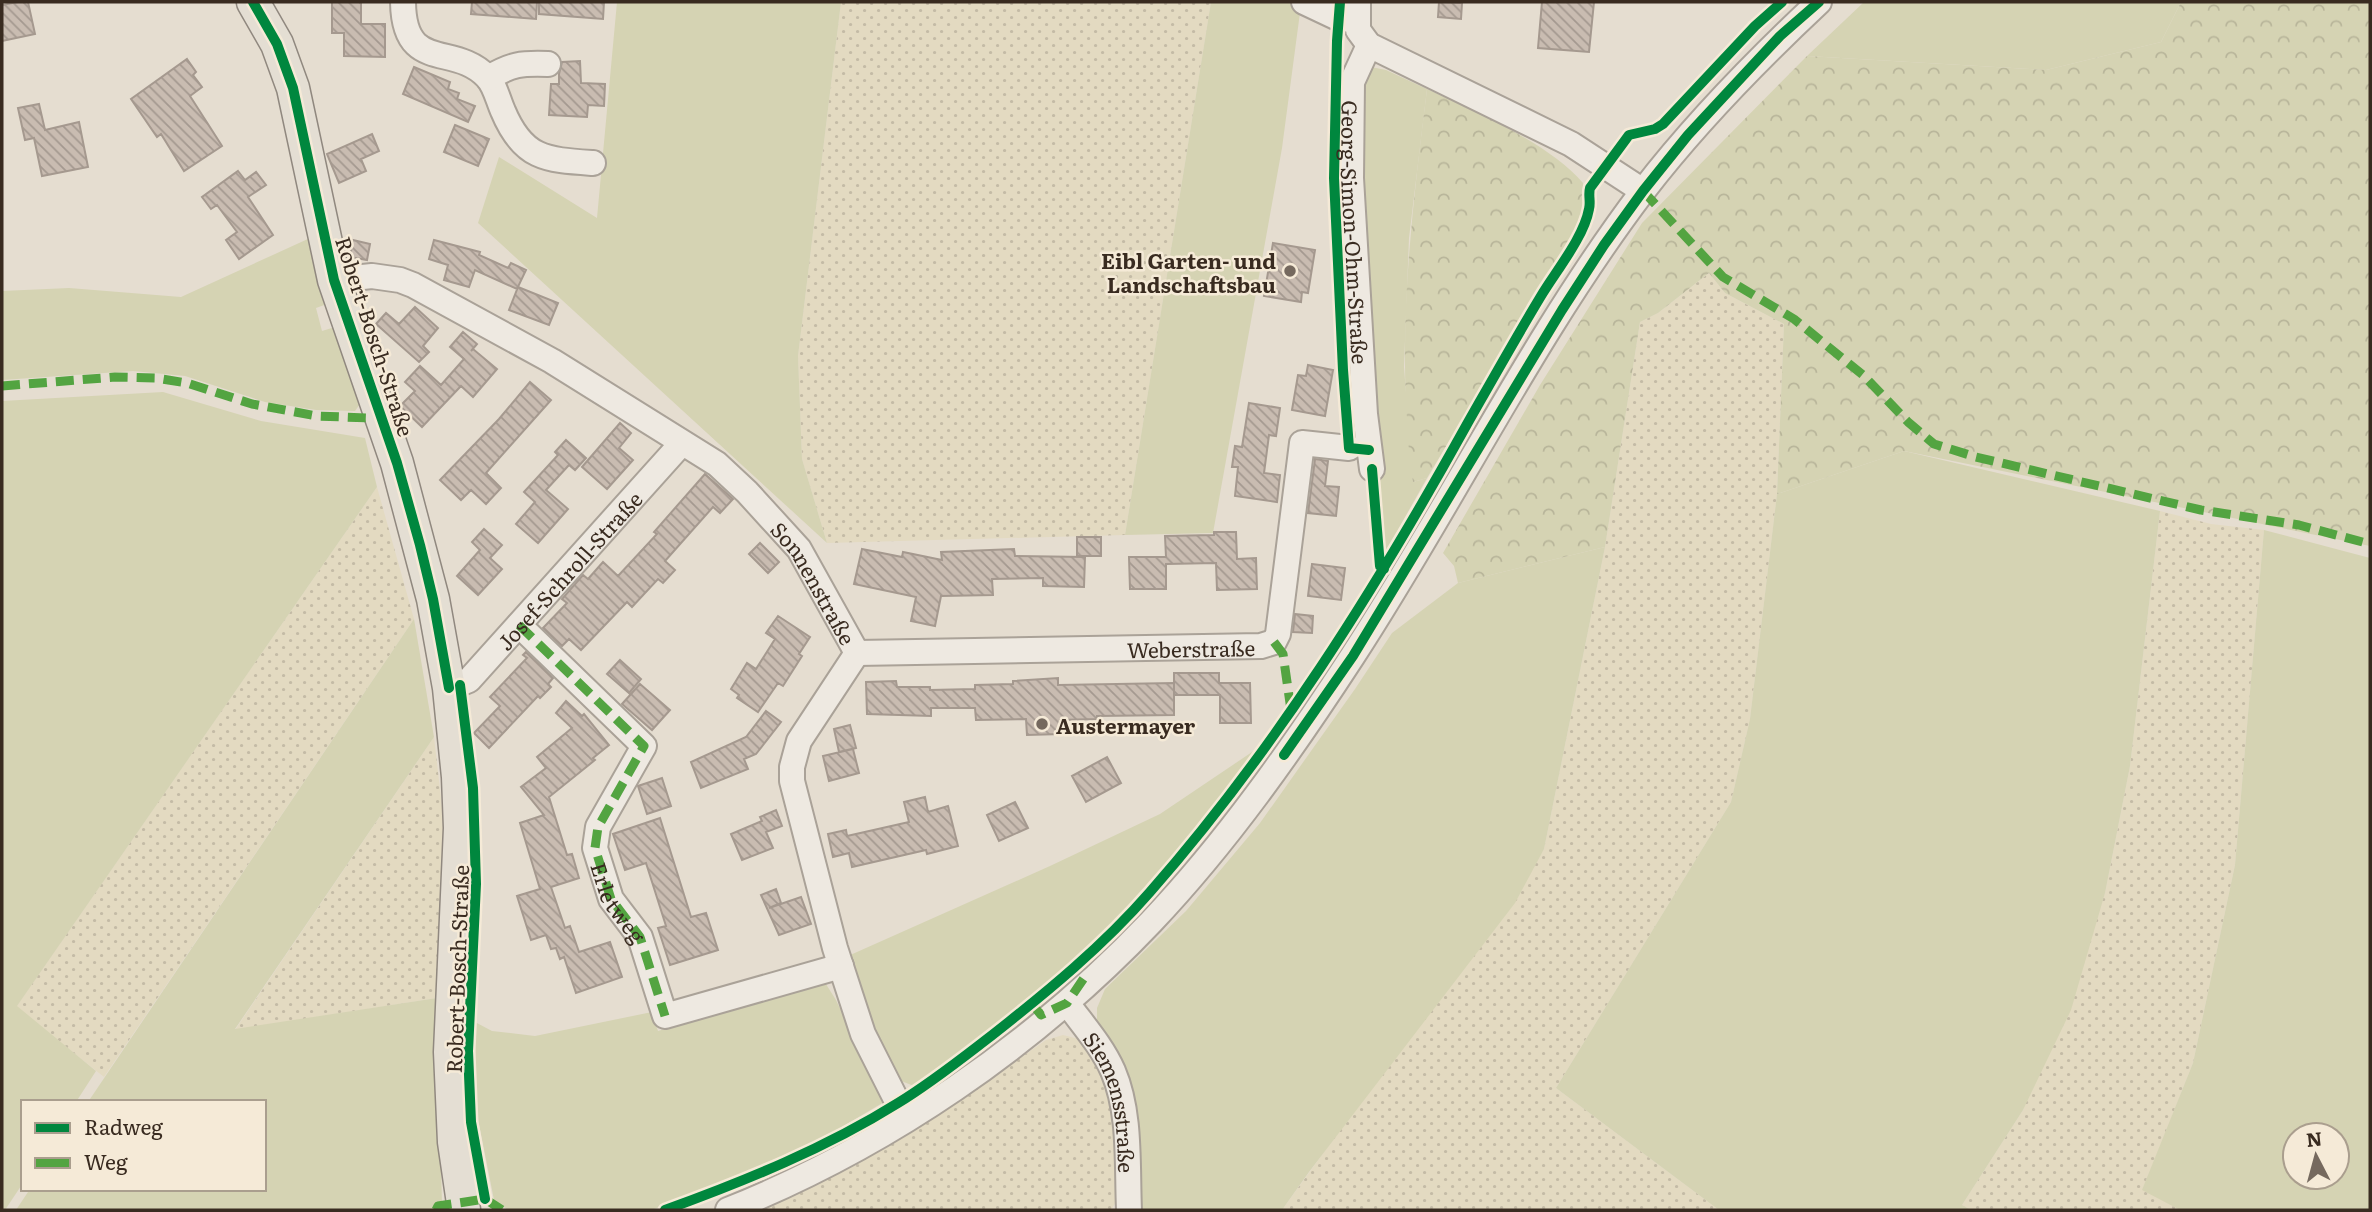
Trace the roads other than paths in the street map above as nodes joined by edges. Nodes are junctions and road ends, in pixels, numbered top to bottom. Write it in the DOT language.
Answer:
graph roads {
  1 [pos="253,2"];
  2 [pos="404,2"];
  3 [pos="1304,2"];
  4 [pos="1819,2"];
  5 [pos="1358,11"];
  6 [pos="1369,45"];
  7 [pos="548,64"];
  8 [pos="488,78"];
  9 [pos="593,163"];
  10 [pos="1643,191"];
  11 [pos="334,280"];
  12 [pos="682,443"];
  13 [pos="1349,448"];
  14 [pos="1372,469"];
  15 [pos="519,625"];
  16 [pos="857,653"];
  17 [pos="449,688"];
  18 [pos="841,966"];
  19 [pos="1067,1003"];
  20 [pos="906,1119"];
  21 [pos="464,1210"];
  22 [pos="728,1210"];
  23 [pos="1129,1210"];
  1 -- 11 [label="main road, Robert-Bosch-Straße"];
  2 -- 8 [label="street"];
  3 -- 5 [label="street"];
  4 -- 10 [label="street"];
  5 -- 6 [label="street"];
  6 -- 10 [label="street"];
  6 -- 14 [label="street, Georg-Simon-Ohm-Straße"];
  7 -- 8 [label="street"];
  8 -- 9 [label="street"];
  10 -- 19 [label="street"];
  11 -- 12 [label="street, Sonnenstraße"];
  11 -- 17 [label="main road, Robert-Bosch-Straße"];
  12 -- 15 [label="street, Josef-Schroll-Straße"];
  12 -- 16 [label="street, Sonnenstraße"];
  13 -- 16 [label="street, Weberstraße"];
  15 -- 17 [label="street, Josef-Schroll-Straße"];
  15 -- 18 [label="street, Erletweg"];
  16 -- 18 [label="street, Sonnenstraße"];
  17 -- 21 [label="main road, Robert-Bosch-Straße"];
  18 -- 20 [label="street, Sonnenstraße"];
  19 -- 20 [label="street"];
  19 -- 23 [label="street, Siemensstraße"];
  20 -- 22 [label="street"];
}
